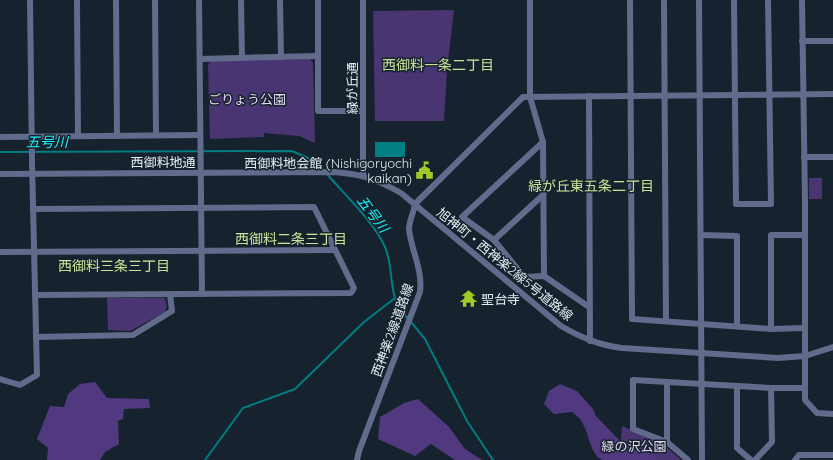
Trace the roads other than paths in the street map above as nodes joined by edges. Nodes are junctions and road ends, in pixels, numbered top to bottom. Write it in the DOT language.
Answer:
graph roads {
  1 [pos="30,0"];
  2 [pos="77,0"];
  3 [pos="116,0"];
  4 [pos="155,0"];
  5 [pos="199,0"];
  6 [pos="241,0"];
  7 [pos="280,0"];
  8 [pos="318,0"];
  9 [pos="363,0"];
  10 [pos="530,0"];
  11 [pos="630,0"];
  12 [pos="664,0"];
  13 [pos="699,0"];
  14 [pos="734,0"];
  15 [pos="768,0"];
  16 [pos="802,0"];
  17 [pos="802,41"];
  18 [pos="833,41"];
  19 [pos="317,56"];
  20 [pos="281,57"];
  21 [pos="242,58"];
  22 [pos="200,59"];
  23 [pos="769,94"];
  24 [pos="803,94"];
  25 [pos="833,94"];
  26 [pos="665,95"];
  27 [pos="700,95"];
  28 [pos="735,95"];
  29 [pos="589,96"];
  30 [pos="631,96"];
  31 [pos="530,97"];
  32 [pos="362,111"];
  33 [pos="156,135"];
  34 [pos="200,135"];
  35 [pos="32,136"];
  36 [pos="78,136"];
  37 [pos="117,136"];
  38 [pos="0,137"];
  39 [pos="543,142"];
  40 [pos="804,157"];
  41 [pos="833,157"];
  42 [pos="201,173"];
  43 [pos="0,174"];
  44 [pos="32,174"];
  45 [pos="363,175"];
  46 [pos="543,195"];
  47 [pos="415,204"];
  48 [pos="201,208"];
  49 [pos="33,209"];
  50 [pos="701,235"];
  51 [pos="805,235"];
  52 [pos="494,240"];
  53 [pos="201,250"];
  54 [pos="335,250"];
  55 [pos="34,251"];
  56 [pos="0,252"];
  57 [pos="544,276"];
  58 [pos="170,294"];
  59 [pos="202,294"];
  60 [pos="35,295"];
  61 [pos="590,307"];
  62 [pos="666,321"];
  63 [pos="701,324"];
  64 [pos="737,326"];
  65 [pos="804,328"];
  66 [pos="771,329"];
  67 [pos="36,337"];
  68 [pos="590,341"];
  69 [pos="833,347"];
  70 [pos="702,354"];
  71 [pos="805,356"];
  72 [pos="0,379"];
  73 [pos="667,382"];
  74 [pos="702,384"];
  75 [pos="737,386"];
  76 [pos="771,388"];
  77 [pos="805,388"];
  78 [pos="833,414"];
  79 [pos="667,442"];
  80 [pos="833,455"];
  81 [pos="357,460"];
  82 [pos="688,460"];
  83 [pos="702,460"];
  84 [pos="751,460"];
  85 [pos="755,460"];
  86 [pos="795,460"];
  1 -- 35 [label="street"];
  2 -- 36 [label="street"];
  3 -- 37 [label="street"];
  4 -- 33 [label="street"];
  5 -- 22 [label="street"];
  6 -- 21 [label="street"];
  7 -- 20 [label="street"];
  8 -- 19 [label="street"];
  9 -- 32 [label="street, 緑が丘通"];
  10 -- 31 [label="street"];
  11 -- 30 [label="street"];
  12 -- 26 [label="street"];
  13 -- 27 [label="street"];
  14 -- 28 [label="street"];
  15 -- 23 [label="street"];
  16 -- 17 [label="street"];
  17 -- 18 [label="street"];
  17 -- 24 [label="street"];
  19 -- 20 [label="street"];
  19 -- 32 [label="street"];
  20 -- 21 [label="street"];
  21 -- 22 [label="street"];
  22 -- 34 [label="street"];
  23 -- 24 [label="street"];
  23 -- 28 [label="street"];
  23 -- 28 [label="street"];
  24 -- 25 [label="street"];
  24 -- 40 [label="street"];
  26 -- 27 [label="street"];
  26 -- 30 [label="street"];
  26 -- 62 [label="street"];
  27 -- 28 [label="street"];
  27 -- 50 [label="street"];
  29 -- 30 [label="street"];
  29 -- 31 [label="street"];
  29 -- 61 [label="street"];
  30 -- 62 [label="street"];
  31 -- 39 [label="street"];
  31 -- 47 [label="street"];
  32 -- 45 [label="street, 緑が丘通"];
  33 -- 34 [label="street"];
  33 -- 37 [label="street"];
  34 -- 42 [label="street"];
  35 -- 36 [label="street"];
  35 -- 38 [label="street"];
  35 -- 44 [label="street"];
  36 -- 37 [label="street"];
  39 -- 46 [label="street"];
  39 -- 52 [label="street"];
  40 -- 41 [label="street"];
  40 -- 51 [label="street"];
  42 -- 44 [label="street, 西御料地通"];
  42 -- 45 [label="street, 西御料地通"];
  42 -- 48 [label="street"];
  43 -- 44 [label="street"];
  44 -- 49 [label="street"];
  45 -- 47 [label="street, 旭神町・西神楽2線5号道路線"];
  46 -- 52 [label="street"];
  46 -- 57 [label="street"];
  47 -- 68 [label="street, 旭神町・西神楽2線5号道路線"];
  47 -- 81 [label="street, 西神楽2線道路線"];
  48 -- 49 [label="street"];
  48 -- 53 [label="street"];
  48 -- 54 [label="street"];
  49 -- 55 [label="street"];
  50 -- 63 [label="street"];
  50 -- 64 [label="street"];
  51 -- 65 [label="street"];
  51 -- 66 [label="street"];
  52 -- 57 [label="street"];
  53 -- 54 [label="street"];
  53 -- 55 [label="street"];
  53 -- 59 [label="street"];
  54 -- 59 [label="street"];
  55 -- 56 [label="street"];
  55 -- 60 [label="street"];
  57 -- 61 [label="street"];
  58 -- 59 [label="street"];
  58 -- 60 [label="street"];
  58 -- 67 [label="street"];
  60 -- 67 [label="street"];
  61 -- 68 [label="street"];
  62 -- 63 [label="street"];
  63 -- 64 [label="street"];
  63 -- 70 [label="street"];
  64 -- 66 [label="street"];
  65 -- 66 [label="street"];
  65 -- 71 [label="street"];
  67 -- 72 [label="street"];
  68 -- 70 [label="street, 旭神町・西神楽2線5号道路線"];
  69 -- 71 [label="street, 旭神町・西神楽2線5号道路線"];
  70 -- 71 [label="street, 旭神町・西神楽2線5号道路線"];
  70 -- 74 [label="street"];
  71 -- 77 [label="street"];
  73 -- 74 [label="street"];
  73 -- 79 [label="street"];
  73 -- 79 [label="street"];
  74 -- 75 [label="street"];
  74 -- 83 [label="street"];
  75 -- 76 [label="street"];
  75 -- 84 [label="street"];
  76 -- 77 [label="street"];
  76 -- 85 [label="street"];
  77 -- 78 [label="street"];
  79 -- 82 [label="street"];
  80 -- 86 [label="street"];
}
